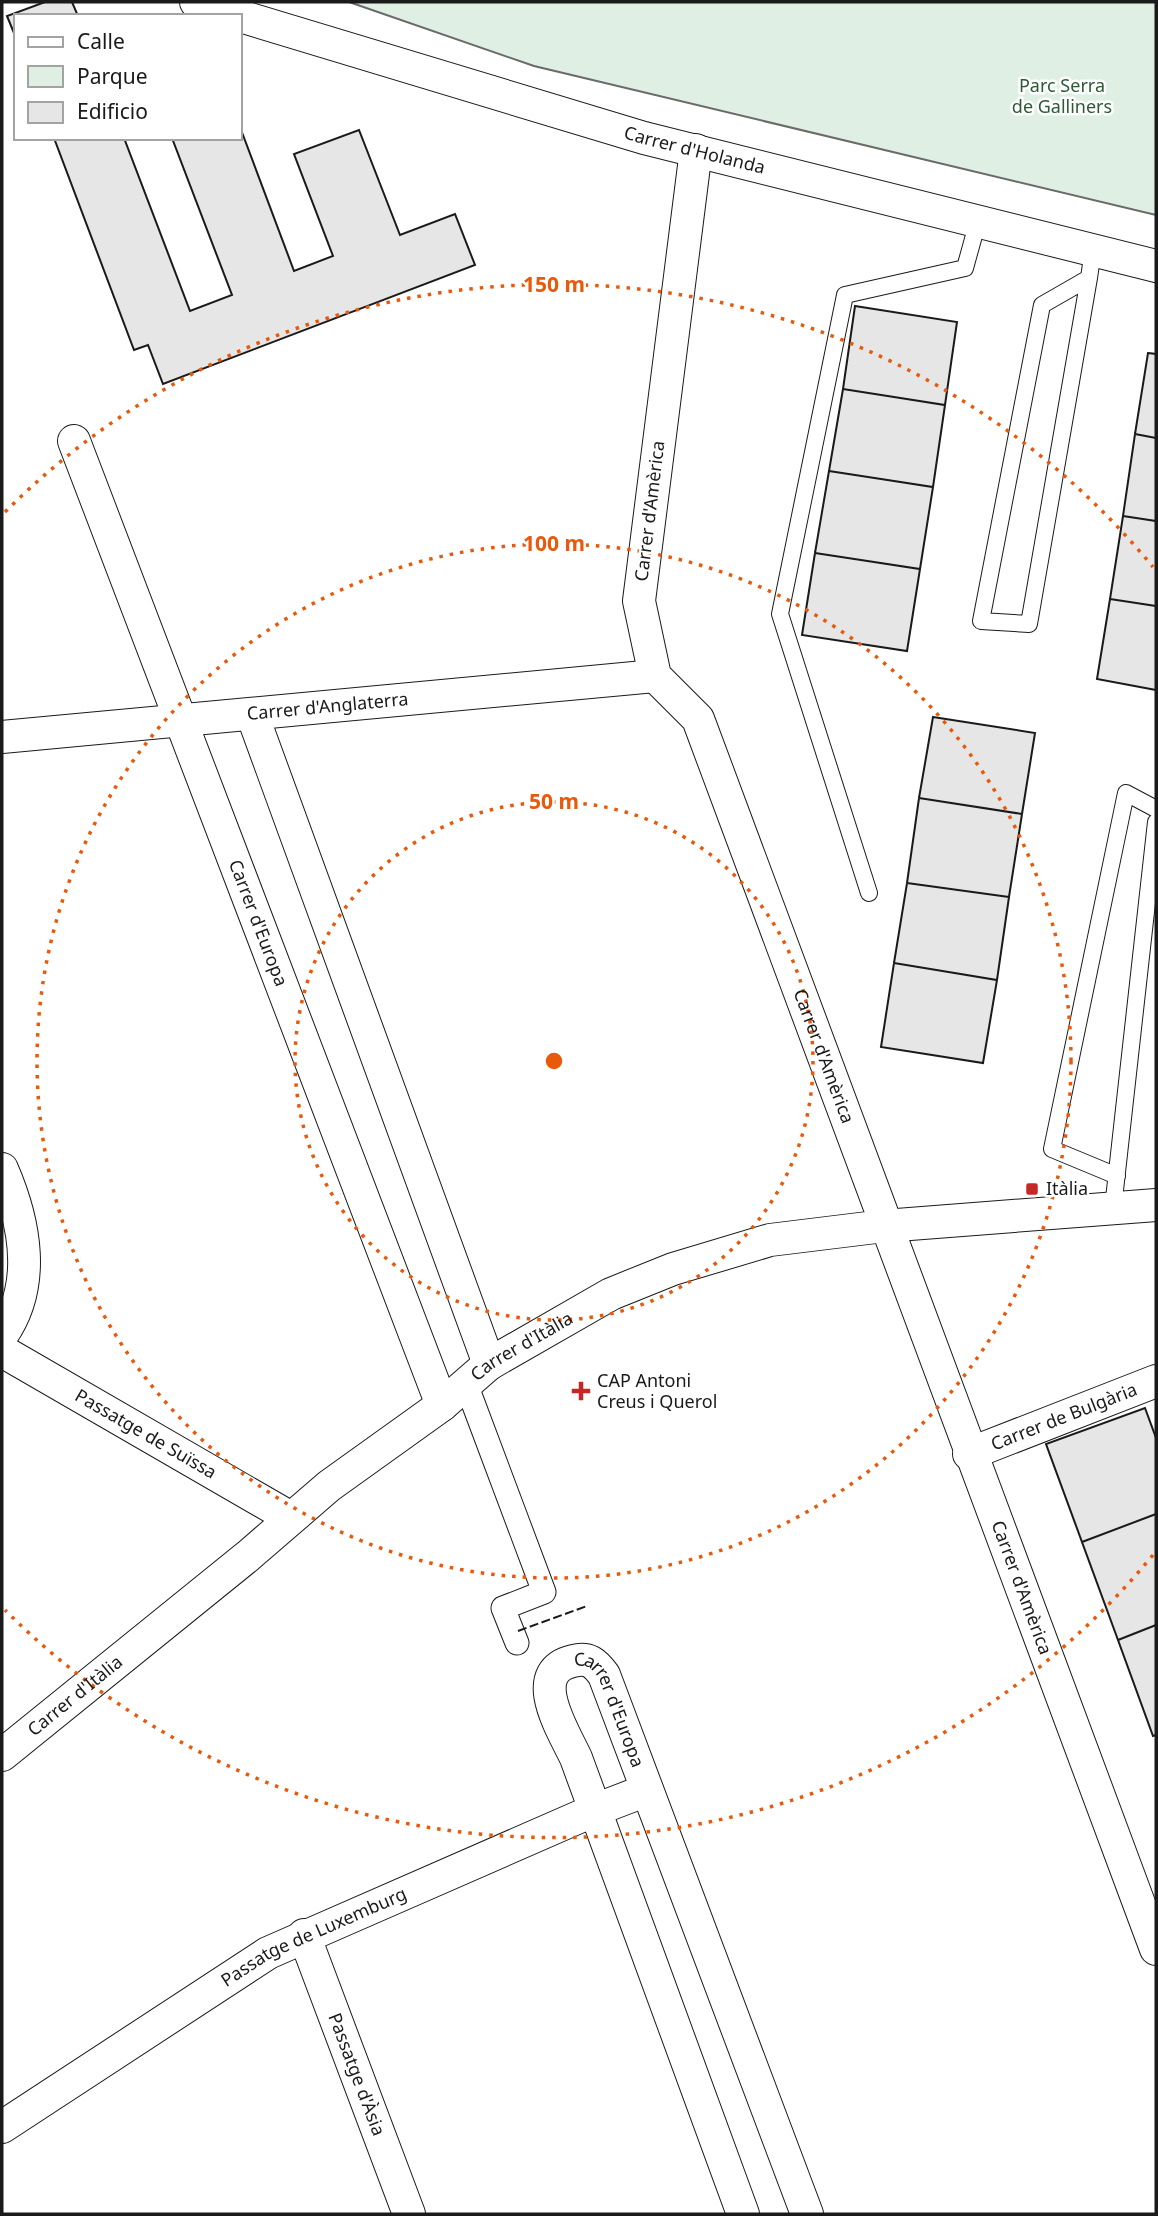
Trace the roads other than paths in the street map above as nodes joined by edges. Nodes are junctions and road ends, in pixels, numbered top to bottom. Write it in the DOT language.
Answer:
graph roads {
  1 [pos="196,2"];
  2 [pos="233,14"];
  3 [pos="242,17"];
  4 [pos="696,150"];
  5 [pos="978,221"];
  6 [pos="1091,264"];
  7 [pos="1156,266"];
  8 [pos="74,441"];
  9 [pos="655,676"];
  10 [pos="252,714"];
  11 [pos="182,720"];
  12 [pos="2,737"];
  13 [pos="1156,810"];
  14 [pos="1156,822"];
  15 [pos="869,893"];
  16 [pos="2,1169"];
  17 [pos="1116,1176"];
  18 [pos="1156,1205"];
  19 [pos="1113,1208"];
  20 [pos="884,1226"];
  21 [pos="2,1335"];
  22 [pos="2,1351"];
  23 [pos="478,1374"];
  24 [pos="1156,1381"];
  25 [pos="442,1405"];
  26 [pos="969,1454"];
  27 [pos="291,1518"];
  28 [pos="517,1643"];
  29 [pos="2,1755"];
  30 [pos="647,1790"];
  31 [pos="595,1810"];
  32 [pos="304,1935"];
  33 [pos="1156,1950"];
  34 [pos="2,2127"];
  35 [pos="409,2214"];
  36 [pos="743,2214"];
  37 [pos="807,2214"];
  1 -- 2 [label="street, Carrer d'Holanda"];
  3 -- 4 [label="street, Carrer d'Holanda"];
  4 -- 5 [label="street, Carrer d'Holanda"];
  4 -- 9 [label="street, Carrer d'Amèrica"];
  5 -- 6 [label="street, Carrer d'Holanda"];
  5 -- 15 [label="lane"];
  6 -- 6 [label="lane"];
  6 -- 7 [label="street, Carrer d'Holanda"];
  8 -- 11 [label="street, Carrer d'Europa"];
  9 -- 10 [label="street, Carrer d'Anglaterra"];
  9 -- 20 [label="street, Carrer d'Amèrica"];
  10 -- 11 [label="street, Carrer d'Anglaterra"];
  10 -- 23 [label="street"];
  11 -- 12 [label="street, Carrer d'Anglaterra"];
  11 -- 25 [label="street, Carrer d'Europa"];
  13 -- 17 [label="lane"];
  14 -- 17 [label="lane"];
  16 -- 21 [label="street"];
  17 -- 19 [label="lane"];
  18 -- 19 [label="street, Carrer d'Itàlia"];
  19 -- 20 [label="street, Carrer d'Itàlia"];
  20 -- 23 [label="street, Carrer d'Itàlia"];
  20 -- 26 [label="street, Carrer d'Amèrica"];
  22 -- 27 [label="street, Passatge de Suïssa"];
  23 -- 25 [label="street, Carrer d'Itàlia"];
  23 -- 28 [label="street"];
  24 -- 26 [label="street, Carrer de Bulgària"];
  25 -- 27 [label="street, Carrer d'Itàlia"];
  26 -- 33 [label="street, Carrer d'Amèrica"];
  27 -- 29 [label="street, Carrer d'Itàlia"];
  30 -- 31 [label="street, Passatge de Luxemburg"];
  30 -- 31 [label="street, Carrer d'Europa"];
  30 -- 37 [label="street, Carrer d'Europa"];
  31 -- 32 [label="street, Passatge de Luxemburg"];
  31 -- 36 [label="street, Carrer d'Europa"];
  32 -- 34 [label="street, Passatge de Luxemburg"];
  32 -- 35 [label="street, Passatge d'Àsia"];
}
